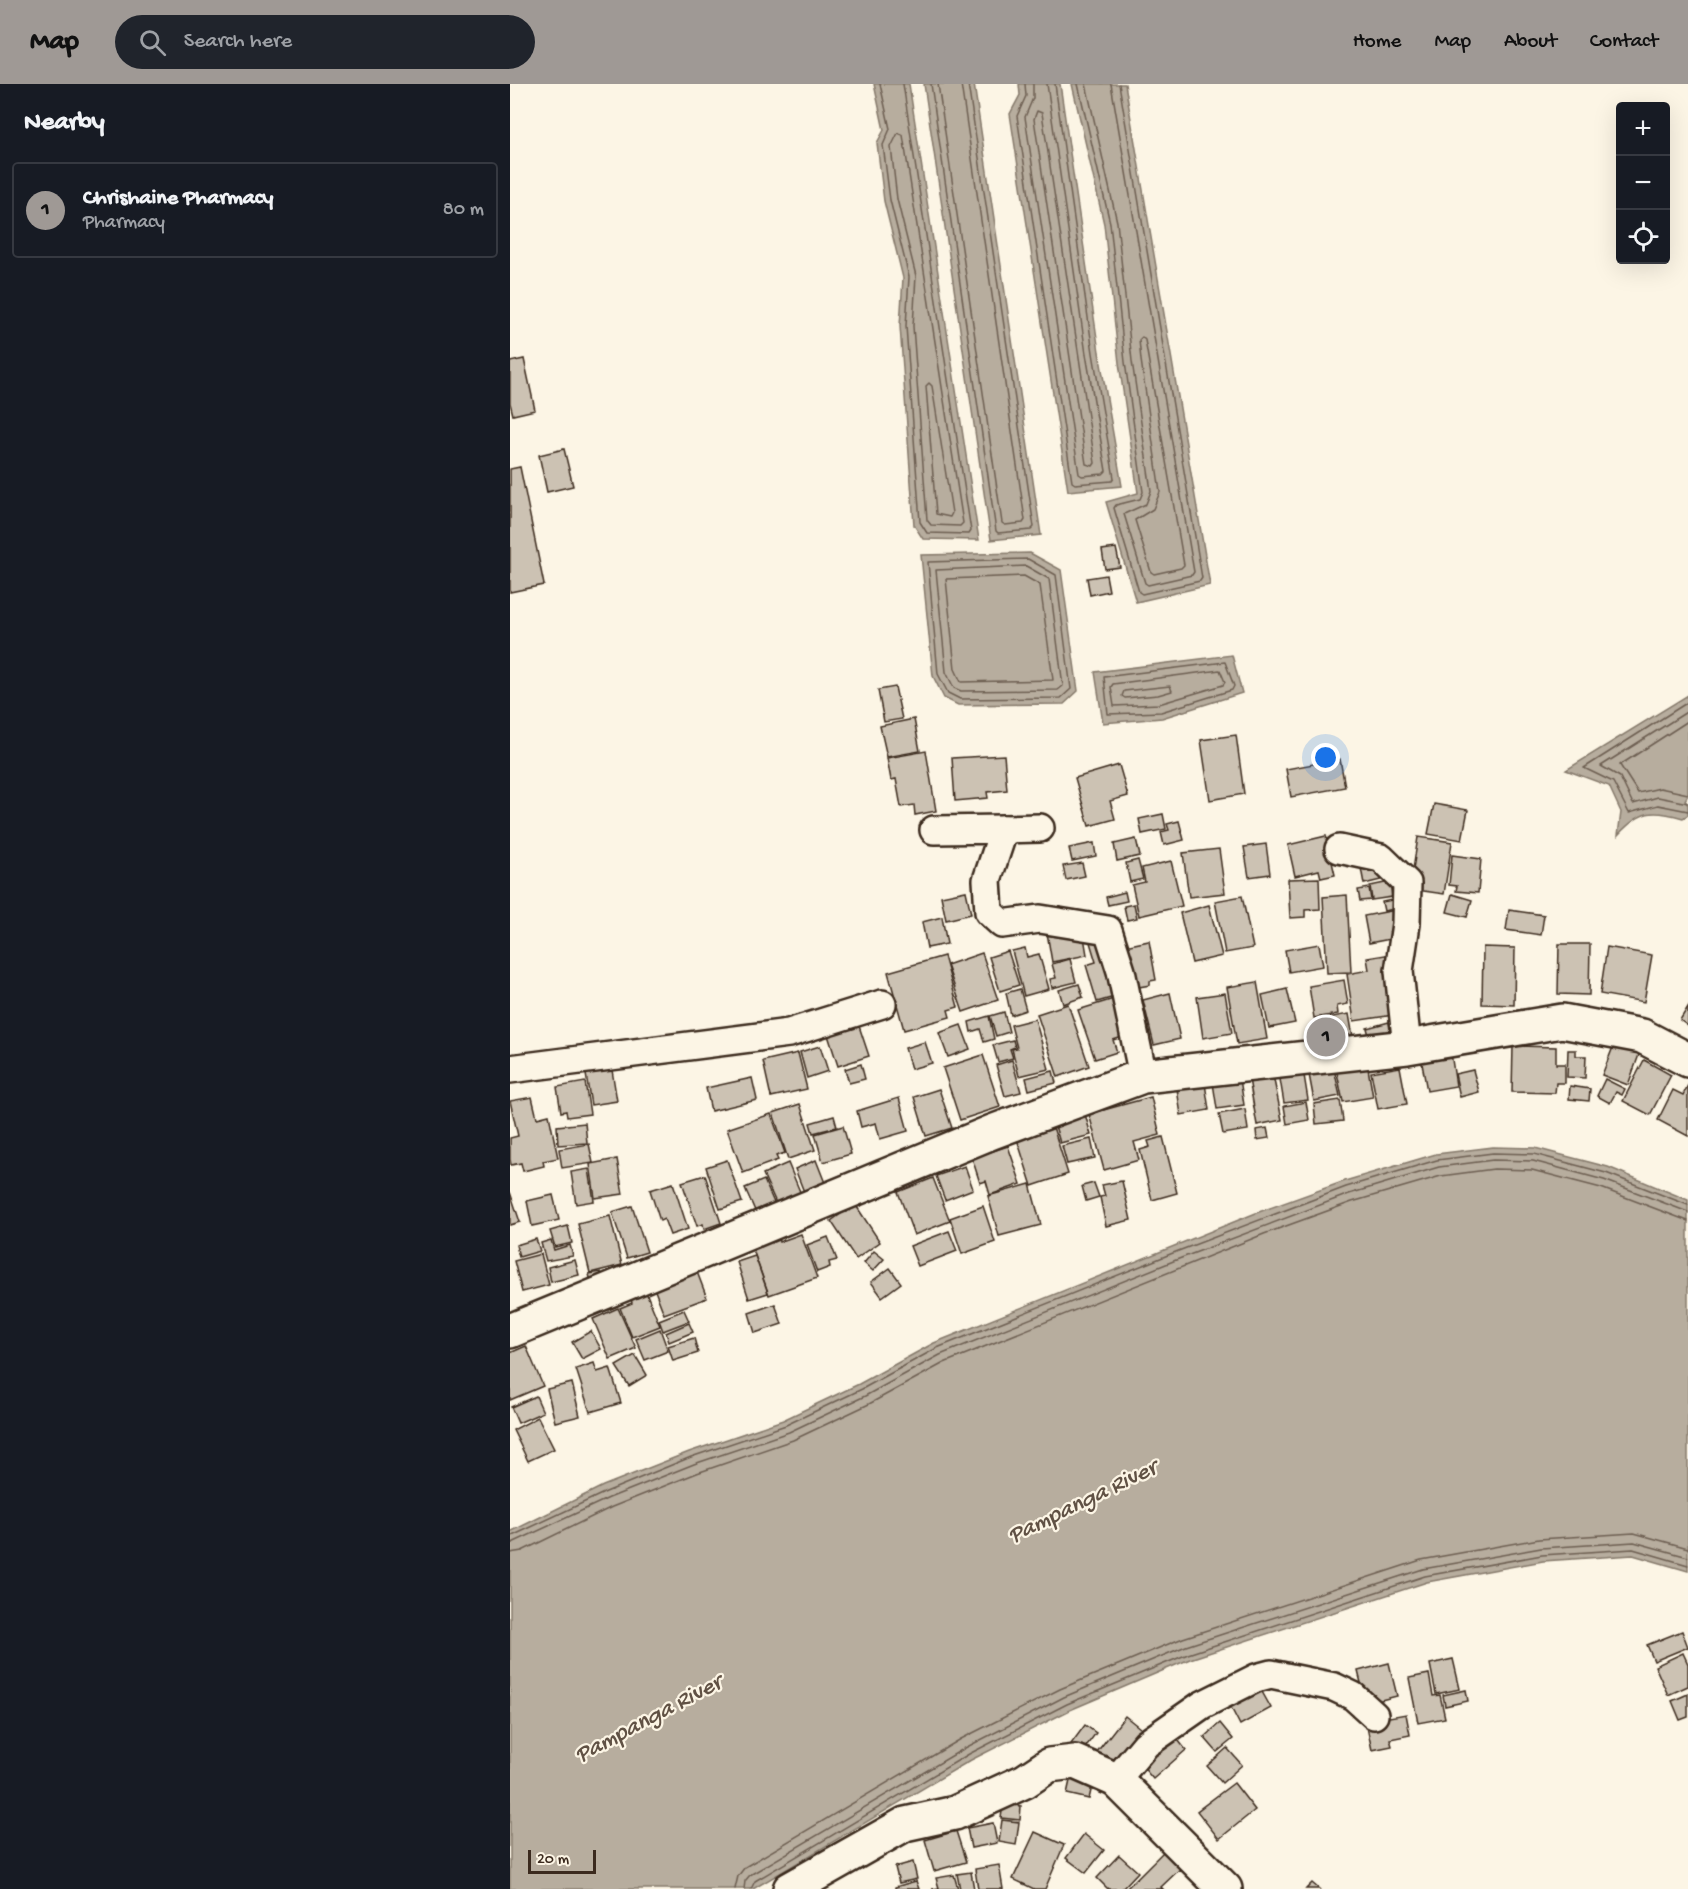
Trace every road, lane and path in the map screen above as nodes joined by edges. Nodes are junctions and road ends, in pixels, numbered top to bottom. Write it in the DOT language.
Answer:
graph roads {
  1 [pos="1040,828"];
  2 [pos="1004,829"];
  3 [pos="934,830"];
  4 [pos="1339,849"];
  5 [pos="882,1004"];
  6 [pos="1407,1047"];
  7 [pos="1688,1060"];
  8 [pos="510,1069"];
  9 [pos="1143,1076"];
  10 [pos="510,1332"];
  11 [pos="1374,1715"];
  12 [pos="1116,1780"];
  13 [pos="790,1889"];
  14 [pos="1225,1889"];
  1 -- 2 [label="street"];
  2 -- 3 [label="street"];
  2 -- 9 [label="street"];
  4 -- 6 [label="street"];
  5 -- 8 [label="street"];
  6 -- 7 [label="main road"];
  6 -- 9 [label="main road"];
  9 -- 10 [label="main road"];
  11 -- 12 [label="street"];
  12 -- 13 [label="main road"];
  12 -- 14 [label="main road"];
}
